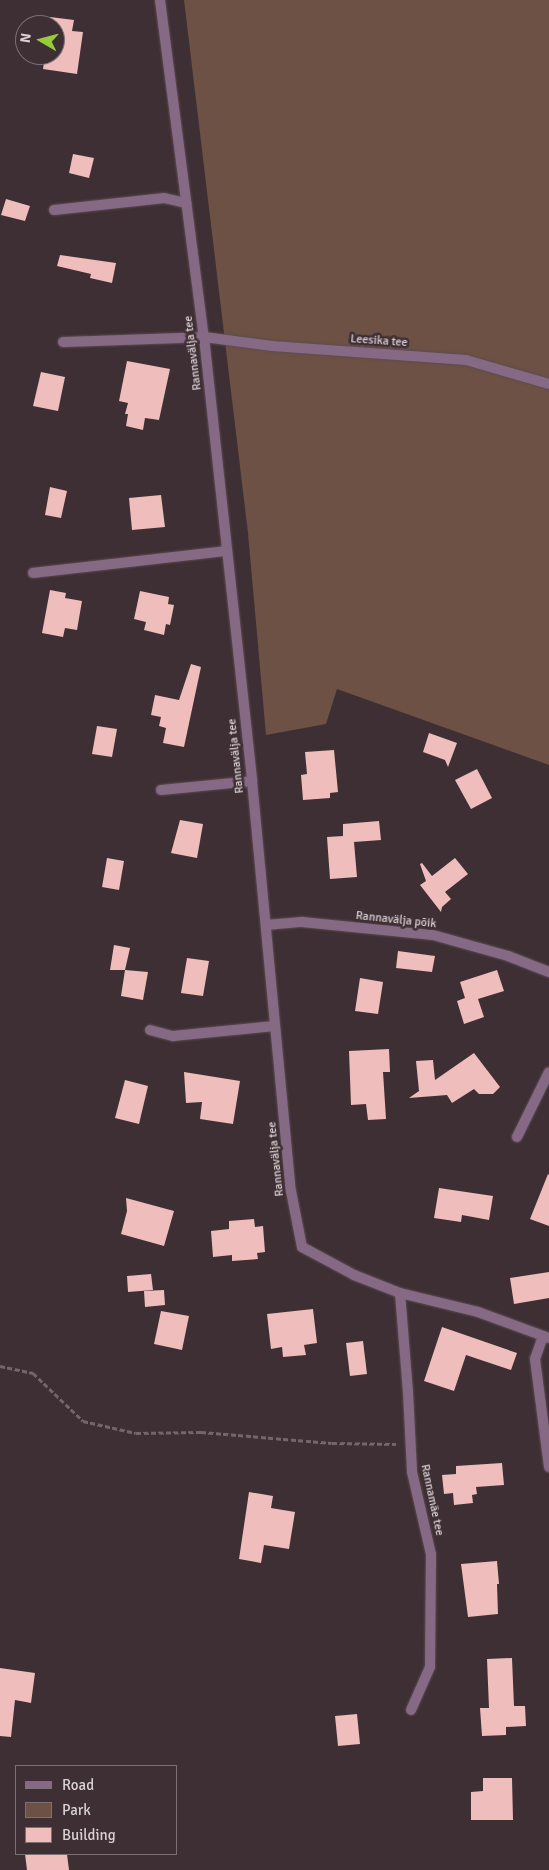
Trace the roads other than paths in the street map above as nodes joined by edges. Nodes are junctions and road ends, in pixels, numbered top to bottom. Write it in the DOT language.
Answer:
graph roads {
  1 [pos="160,0"];
  2 [pos="186,203"];
  3 [pos="54,210"];
  4 [pos="204,337"];
  5 [pos="63,342"];
  6 [pos="549,384"];
  7 [pos="227,551"];
  8 [pos="34,574"];
  9 [pos="252,780"];
  10 [pos="160,790"];
  11 [pos="266,925"];
  12 [pos="549,972"];
  13 [pos="275,1026"];
  14 [pos="150,1030"];
  15 [pos="549,1072"];
  16 [pos="517,1137"];
  17 [pos="400,1292"];
  18 [pos="546,1337"];
  19 [pos="549,1467"];
  20 [pos="411,1710"];
  1 -- 2 [label="street, Rannavälja tee"];
  2 -- 3 [label="street"];
  2 -- 4 [label="street, Rannavälja tee"];
  4 -- 5 [label="street, Leesika tee"];
  4 -- 6 [label="street, Leesika tee"];
  4 -- 7 [label="street, Rannavälja tee"];
  7 -- 8 [label="street"];
  7 -- 9 [label="street, Rannavälja tee"];
  9 -- 10 [label="street"];
  9 -- 11 [label="street, Rannavälja tee"];
  11 -- 12 [label="street, Rannavälja põik"];
  11 -- 13 [label="street, Rannavälja tee"];
  13 -- 14 [label="street"];
  13 -- 17 [label="street, Rannavälja tee"];
  15 -- 16 [label="street"];
  17 -- 18 [label="street, Rannavälja tee"];
  17 -- 20 [label="street, Rannamäe tee"];
  18 -- 19 [label="street"];
}
